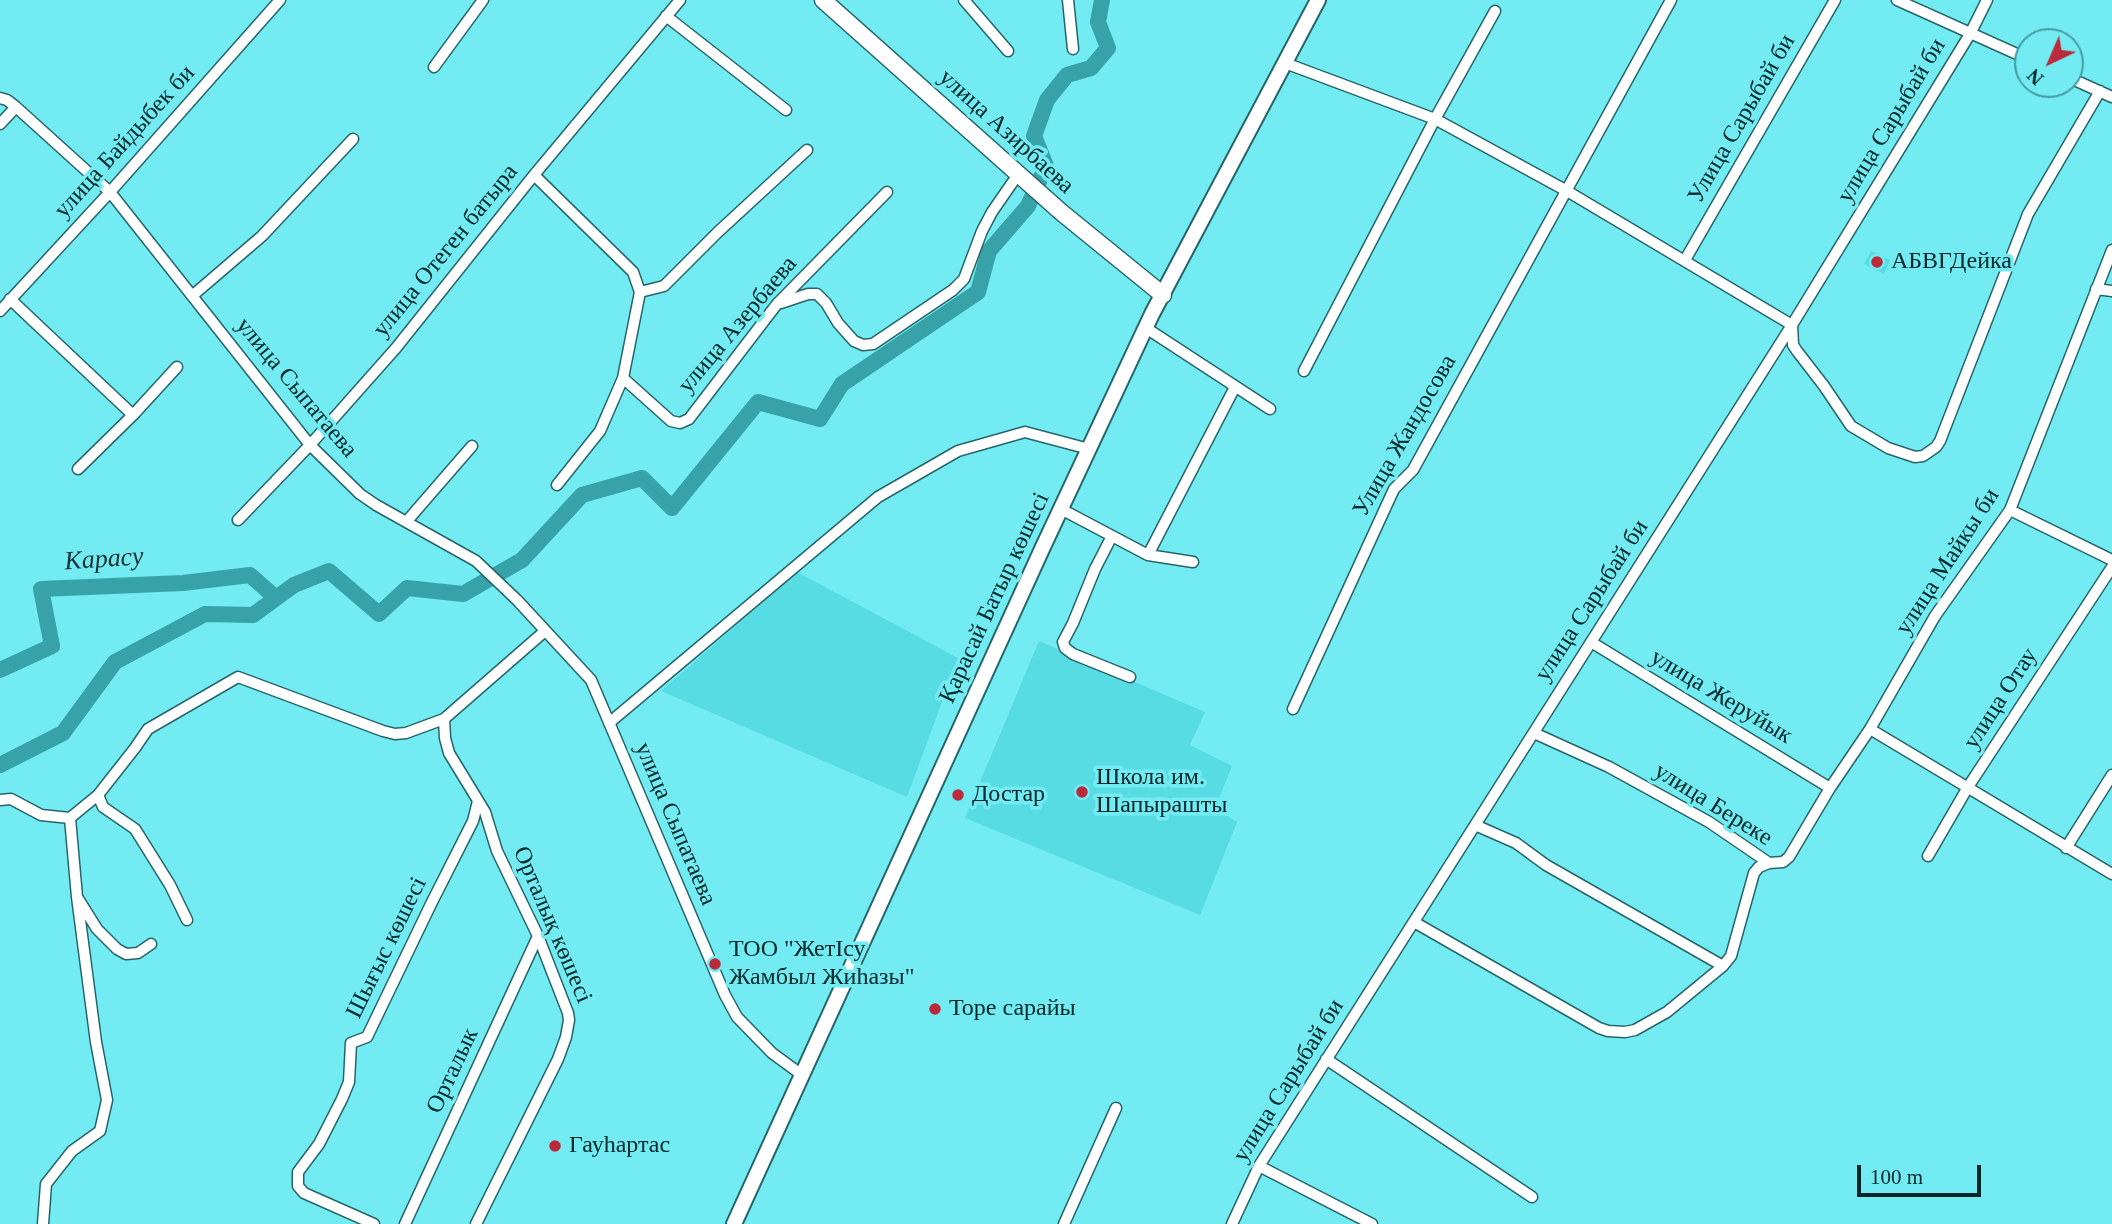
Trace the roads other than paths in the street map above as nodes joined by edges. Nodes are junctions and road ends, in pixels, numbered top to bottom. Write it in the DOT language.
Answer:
graph roads {
  1 [pos="281,0"];
  2 [pos="483,0"];
  3 [pos="680,0"];
  4 [pos="823,0"];
  5 [pos="964,0"];
  6 [pos="1068,0"];
  7 [pos="1318,0"];
  8 [pos="1671,0"];
  9 [pos="1835,0"];
  10 [pos="1897,0"];
  11 [pos="1987,0"];
  12 [pos="1495,11"];
  13 [pos="666,16"];
  14 [pos="1970,34"];
  15 [pos="1073,49"];
  16 [pos="1008,51"];
  17 [pos="2014,53"];
  18 [pos="1285,63"];
  19 [pos="434,67"];
  20 [pos="2084,84"];
  21 [pos="2099,91"];
  22 [pos="2112,97"];
  23 [pos="0,98"];
  24 [pos="16,107"];
  25 [pos="786,110"];
  26 [pos="1435,119"];
  27 [pos="0,124"];
  28 [pos="353,139"];
  29 [pos="807,150"];
  30 [pos="534,174"];
  31 [pos="1022,175"];
  32 [pos="1567,191"];
  33 [pos="110,192"];
  34 [pos="887,192"];
  35 [pos="2112,250"];
  36 [pos="1685,260"];
  37 [pos="2096,289"];
  38 [pos="2112,291"];
  39 [pos="640,292"];
  40 [pos="1163,295"];
  41 [pos="192,296"];
  42 [pos="10,299"];
  43 [pos="777,304"];
  44 [pos="0,311"];
  45 [pos="1792,325"];
  46 [pos="1146,328"];
  47 [pos="177,367"];
  48 [pos="1304,371"];
  49 [pos="623,378"];
  50 [pos="1235,387"];
  51 [pos="1270,409"];
  52 [pos="133,415"];
  53 [pos="310,445"];
  54 [pos="472,446"];
  55 [pos="1089,449"];
  56 [pos="78,469"];
  57 [pos="557,485"];
  58 [pos="1061,509"];
  59 [pos="2010,510"];
  60 [pos="237,520"];
  61 [pos="407,522"];
  62 [pos="1112,536"];
  63 [pos="1147,555"];
  64 [pos="2112,560"];
  65 [pos="1194,562"];
  66 [pos="2112,567"];
  67 [pos="545,631"];
  68 [pos="1591,642"];
  69 [pos="1130,677"];
  70 [pos="1293,709"];
  71 [pos="444,719"];
  72 [pos="609,723"];
  73 [pos="1870,729"];
  74 [pos="1534,733"];
  75 [pos="2112,775"];
  76 [pos="1968,787"];
  77 [pos="1830,788"];
  78 [pos="98,796"];
  79 [pos="0,800"];
  80 [pos="478,801"];
  81 [pos="70,818"];
  82 [pos="1475,825"];
  83 [pos="2066,848"];
  84 [pos="1928,856"];
  85 [pos="1769,863"];
  86 [pos="2112,874"];
  87 [pos="77,897"];
  88 [pos="187,920"];
  89 [pos="1414,922"];
  90 [pos="538,936"];
  91 [pos="150,944"];
  92 [pos="1723,966"];
  93 [pos="1326,1059"];
  94 [pos="802,1075"];
  95 [pos="1116,1108"];
  96 [pos="1259,1166"];
  97 [pos="1532,1197"];
  98 [pos="43,1224"];
  99 [pos="374,1224"];
  100 [pos="405,1224"];
  101 [pos="476,1224"];
  102 [pos="734,1224"];
  103 [pos="1064,1224"];
  104 [pos="1232,1224"];
  105 [pos="1371,1224"];
  1 -- 33 [label="street, улица Байдыбек би"];
  2 -- 19 [label="street"];
  3 -- 13 [label="street, улица Отеген батыра"];
  4 -- 31 [label="main road, улица Азирбаева"];
  5 -- 16 [label="street"];
  6 -- 15 [label="street"];
  7 -- 18 [label="main road, Қарасай Батыр көшесі"];
  8 -- 32 [label="street, Улица Жандосова"];
  9 -- 36 [label="street, Улица Сарыбай би"];
  10 -- 14 [label="street"];
  11 -- 14 [label="street, улица Сарыбай би"];
  12 -- 26 [label="street"];
  13 -- 25 [label="street"];
  13 -- 30 [label="street, улица Отеген батыра"];
  14 -- 17 [label="street"];
  14 -- 45 [label="street, улица Сарыбай би"];
  18 -- 26 [label="street"];
  18 -- 40 [label="main road, Қарасай Батыр көшесі"];
  20 -- 21 [label="street"];
  21 -- 22 [label="street"];
  21 -- 45 [label="street"];
  23 -- 24 [label="street, улица Сыпатаева"];
  24 -- 27 [label="street"];
  24 -- 33 [label="street, улица Сыпатаева"];
  26 -- 32 [label="street"];
  26 -- 48 [label="street"];
  28 -- 41 [label="street"];
  29 -- 39 [label="street"];
  30 -- 39 [label="street"];
  30 -- 53 [label="street, улица Отеген батыра"];
  31 -- 40 [label="main road, улица Азирбаева"];
  31 -- 43 [label="street"];
  32 -- 36 [label="street"];
  32 -- 70 [label="street, Улица Жандосова"];
  33 -- 41 [label="street, улица Сыпатаева"];
  33 -- 42 [label="street, улица Байдыбек би"];
  34 -- 43 [label="street, улица Азербаева"];
  35 -- 37 [label="street, улица Майкы би"];
  36 -- 45 [label="street"];
  37 -- 38 [label="street"];
  37 -- 59 [label="street, улица Майкы би"];
  39 -- 49 [label="street"];
  40 -- 46 [label="main road, Қарасай Батыр көшесі"];
  41 -- 53 [label="street, улица Сыпатаева"];
  42 -- 44 [label="street, улица Байдыбек би"];
  42 -- 52 [label="street"];
  43 -- 49 [label="street, улица Азербаева"];
  45 -- 68 [label="street, улица Сарыбай би"];
  46 -- 50 [label="street"];
  46 -- 55 [label="main road, Қарасай Батыр көшесі"];
  47 -- 52 [label="street"];
  49 -- 57 [label="street"];
  50 -- 51 [label="street"];
  50 -- 63 [label="street"];
  52 -- 56 [label="street"];
  53 -- 60 [label="street, улица Отеген батыра"];
  53 -- 61 [label="street, улица Сыпатаева"];
  54 -- 61 [label="street"];
  55 -- 58 [label="main road, Қарасай Батыр көшесі"];
  55 -- 72 [label="street"];
  58 -- 62 [label="street"];
  58 -- 94 [label="main road, Қарасай Батыр көшесі"];
  59 -- 64 [label="street"];
  59 -- 73 [label="street, улица Майкы би"];
  61 -- 67 [label="street, улица Сыпатаева"];
  62 -- 63 [label="street"];
  62 -- 69 [label="street"];
  63 -- 65 [label="street"];
  66 -- 76 [label="street, улица Отау"];
  67 -- 71 [label="street"];
  67 -- 72 [label="street, улица Сыпатаева"];
  68 -- 74 [label="street, улица Сарыбай би"];
  68 -- 77 [label="street, улица Жеруйык"];
  71 -- 78 [label="street"];
  71 -- 80 [label="street, Орталық көшесі"];
  72 -- 94 [label="street, улица Сыпатаева"];
  73 -- 76 [label="street"];
  73 -- 77 [label="street, улица Майкы би"];
  74 -- 82 [label="street, улица Сарыбай би"];
  74 -- 85 [label="street, улица Береке"];
  75 -- 83 [label="street"];
  76 -- 83 [label="street"];
  76 -- 84 [label="street, улица Отау"];
  77 -- 85 [label="street, улица Майкы би"];
  78 -- 81 [label="street"];
  78 -- 88 [label="street"];
  79 -- 81 [label="street"];
  80 -- 90 [label="street, Орталық көшесі"];
  80 -- 99 [label="street, Шығыс көшесі"];
  81 -- 87 [label="street"];
  82 -- 89 [label="street, улица Сарыбай би"];
  82 -- 92 [label="street"];
  83 -- 86 [label="street"];
  85 -- 92 [label="street, улица Береке"];
  87 -- 91 [label="street"];
  87 -- 98 [label="street"];
  89 -- 92 [label="street, улица Береке"];
  89 -- 93 [label="street, улица Сарыбай би"];
  90 -- 100 [label="street, Орталык"];
  90 -- 101 [label="street, Орталық көшесі"];
  93 -- 96 [label="street, улица Сарыбай би"];
  93 -- 97 [label="street"];
  94 -- 102 [label="main road, Қарасай Батыр көшесі"];
  95 -- 103 [label="street"];
  96 -- 104 [label="street, улица Сарыбай би"];
  96 -- 105 [label="street"];
}
